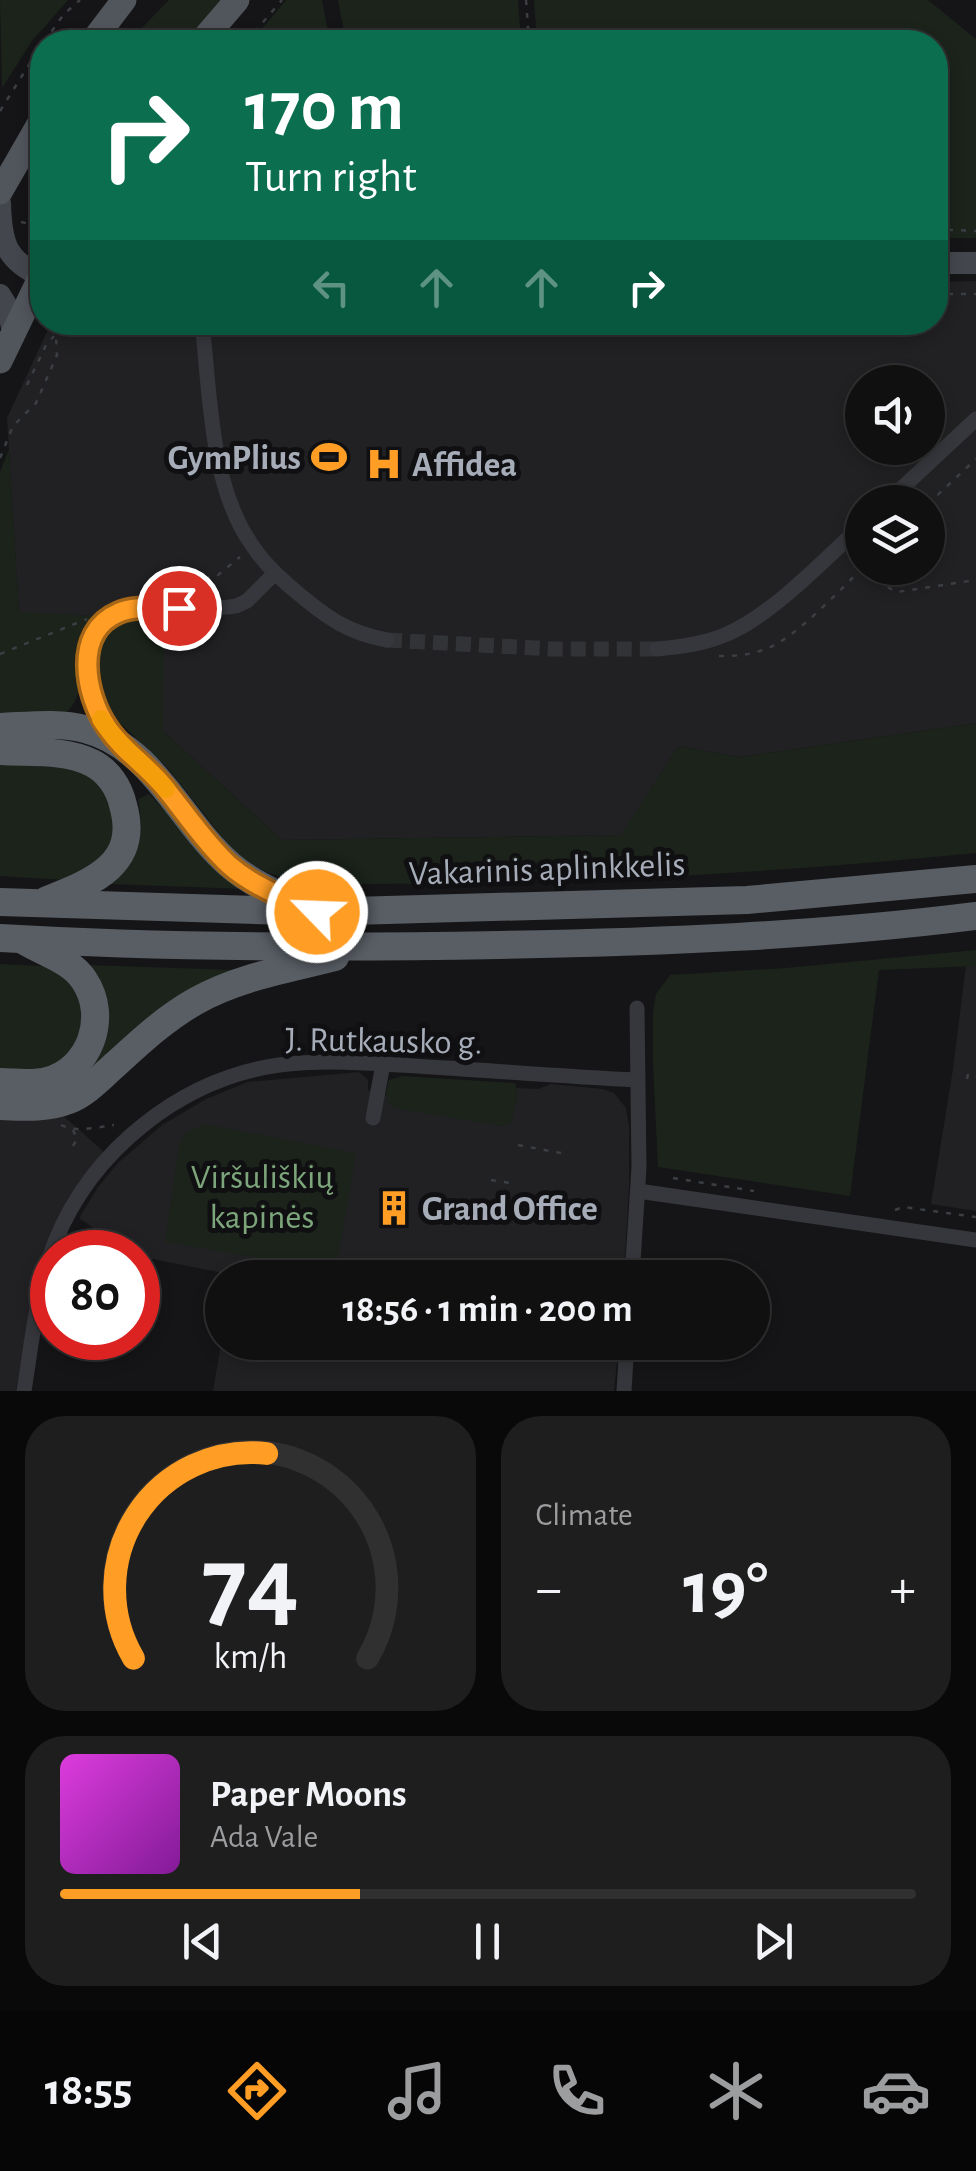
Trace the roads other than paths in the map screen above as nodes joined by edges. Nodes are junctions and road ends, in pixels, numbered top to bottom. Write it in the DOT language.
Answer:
graph roads {
  1 [pos="124,0"];
  2 [pos="236,0"];
  3 [pos="101,30"];
  4 [pos="211,30"];
  5 [pos="30,140"];
  6 [pos="0,192"];
  7 [pos="0,203"];
  8 [pos="976,263"];
  9 [pos="948,264"];
  10 [pos="30,270"];
  11 [pos="0,275"];
  12 [pos="30,275"];
  13 [pos="0,295"];
  14 [pos="30,299"];
  15 [pos="13,332"];
  16 [pos="204,335"];
  17 [pos="0,361"];
  18 [pos="976,419"];
  19 [pos="904,485"];
  20 [pos="845,540"];
  21 [pos="274,573"];
  22 [pos="386,640"];
  23 [pos="656,649"];
  24 [pos="89,690"];
  25 [pos="56,726"];
  26 [pos="0,727"];
  27 [pos="119,744"];
  28 [pos="0,752"];
  29 [pos="976,879"];
  30 [pos="0,902"];
  31 [pos="36,904"];
  32 [pos="317,912"];
  33 [pos="976,916"];
  34 [pos="926,922"];
  35 [pos="976,928"];
  36 [pos="10,939"];
  37 [pos="373,948"];
  38 [pos="638,1008"];
  39 [pos="383,1064"];
  40 [pos="638,1080"];
  41 [pos="0,1082"];
  42 [pos="0,1106"];
  43 [pos="374,1118"];
  44 [pos="638,1190"];
  45 [pos="976,1240"];
  46 [pos="633,1260"];
  47 [pos="626,1360"];
  48 [pos="24,1391"];
  49 [pos="624,1391"];
  1 -- 3 [label="main road"];
  2 -- 4 [label="main road"];
  5 -- 6 [label="main road"];
  7 -- 10 [label="main road"];
  8 -- 9 [label="main road"];
  11 -- 12 [label="main road"];
  13 -- 15 [label="main road"];
  14 -- 15 [label="main road"];
  15 -- 17 [label="main road"];
  16 -- 21 [label="street"];
  18 -- 19 [label="street"];
  20 -- 23 [label="street"];
  21 -- 22 [label="street"];
  21 -- 24 [label="street"];
  24 -- 25 [label="street"];
  24 -- 27 [label="street"];
  25 -- 26 [label="highway"];
  25 -- 27 [label="highway"];
  27 -- 32 [label="highway"];
  28 -- 31 [label="highway"];
  29 -- 32 [label="highway, Vakarinis aplinkkelis"];
  30 -- 31 [label="highway, Vakarinis aplinkkelis"];
  31 -- 32 [label="highway, Vakarinis aplinkkelis"];
  33 -- 34 [label="highway"];
  34 -- 35 [label="highway"];
  34 -- 37 [label="highway"];
  36 -- 37 [label="highway"];
  36 -- 41 [label="highway"];
  37 -- 42 [label="highway"];
  38 -- 40 [label="street"];
  39 -- 40 [label="street, J. Rutkausko g."];
  39 -- 43 [label="street"];
  39 -- 48 [label="street, J. Rutkausko g."];
  40 -- 44 [label="street"];
  44 -- 45 [label="street"];
  44 -- 46 [label="street"];
  47 -- 49 [label="street"];
}
